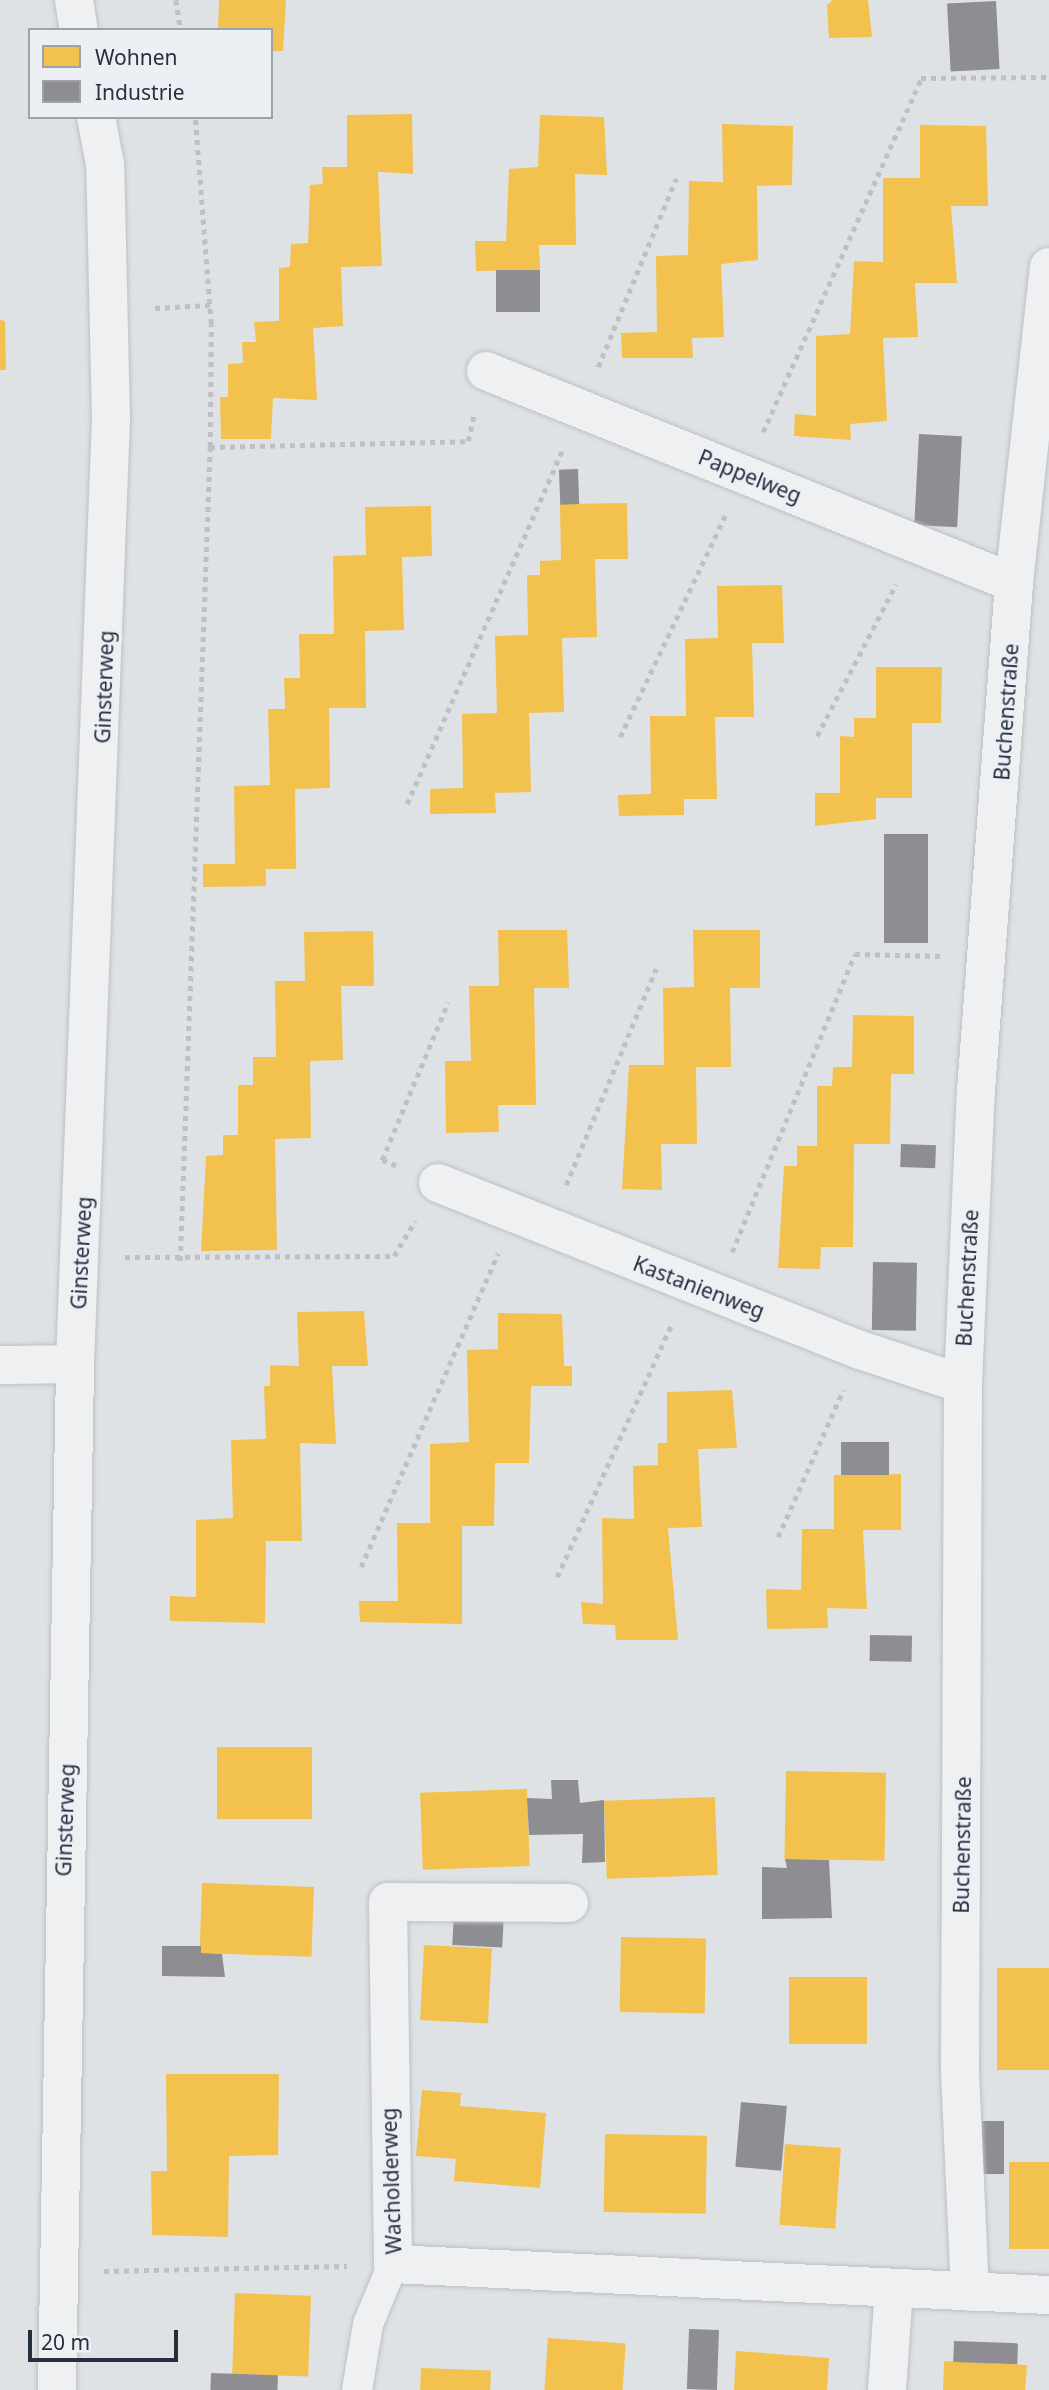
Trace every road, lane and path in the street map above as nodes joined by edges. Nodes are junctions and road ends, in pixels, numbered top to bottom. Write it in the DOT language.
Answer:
graph roads {
  1 [pos="74,0"];
  2 [pos="176,0"];
  3 [pos="79,28"];
  4 [pos="181,28"];
  5 [pos="1049,77"];
  6 [pos="96,119"];
  7 [pos="195,119"];
  8 [pos="676,179"];
  9 [pos="1049,267"];
  10 [pos="210,306"];
  11 [pos="108,310"];
  12 [pos="486,371"];
  13 [pos="581,409"];
  14 [pos="210,447"];
  15 [pos="745,474"];
  16 [pos="918,543"];
  17 [pos="1014,583"];
  18 [pos="817,736"];
  19 [pos="620,737"];
  20 [pos="407,804"];
  21 [pos="988,957"];
  22 [pos="656,969"];
  23 [pos="448,1002"];
  24 [pos="438,1183"];
  25 [pos="532,1222"];
  26 [pos="82,1254"];
  27 [pos="180,1261"];
  28 [pos="703,1289"];
  29 [pos="860,1350"];
  30 [pos="75,1364"];
  31 [pos="0,1365"];
  32 [pos="963,1384"];
  33 [pos="778,1536"];
  34 [pos="361,1567"];
  35 [pos="557,1577"];
  36 [pos="569,1903"];
  37 [pos="393,2264"];
  38 [pos="60,2271"];
  39 [pos="894,2288"];
  40 [pos="970,2292"];
  41 [pos="1049,2295"];
  42 [pos="57,2390"];
  43 [pos="357,2390"];
  44 [pos="887,2390"];
  1 -- 3 [label="street"];
  2 -- 4 [label="path"];
  5 -- 15 [label="path"];
  6 -- 11 [label="street, Ginsterweg"];
  7 -- 10 [label="path"];
  8 -- 13 [label="path"];
  9 -- 17 [label="street, Buchenstraße"];
  10 -- 11 [label="path"];
  10 -- 14 [label="path"];
  11 -- 26 [label="street, Ginsterweg"];
  12 -- 13 [label="street, Pappelweg"];
  12 -- 14 [label="path"];
  13 -- 15 [label="street, Pappelweg"];
  13 -- 20 [label="path"];
  14 -- 27 [label="path"];
  15 -- 16 [label="street, Pappelweg"];
  15 -- 19 [label="path"];
  16 -- 17 [label="street, Pappelweg"];
  16 -- 18 [label="path"];
  17 -- 21 [label="street, Buchenstraße"];
  21 -- 28 [label="path"];
  21 -- 32 [label="street, Buchenstraße"];
  22 -- 25 [label="path"];
  23 -- 24 [label="path"];
  24 -- 25 [label="street, Kastanienweg"];
  24 -- 27 [label="path"];
  25 -- 28 [label="street, Kastanienweg"];
  25 -- 34 [label="path"];
  26 -- 27 [label="path"];
  26 -- 30 [label="street, Ginsterweg"];
  28 -- 29 [label="street, Kastanienweg"];
  28 -- 35 [label="path"];
  29 -- 32 [label="street, Kastanienweg"];
  29 -- 33 [label="path"];
  30 -- 31 [label="street"];
  30 -- 38 [label="street, Ginsterweg"];
  32 -- 40 [label="street, Buchenstraße"];
  36 -- 37 [label="street, Wacholderweg"];
  37 -- 38 [label="path"];
  37 -- 39 [label="street, Wacholderweg"];
  37 -- 43 [label="lane"];
  38 -- 42 [label="street, Ginsterweg"];
  39 -- 40 [label="street, Wacholderweg"];
  39 -- 44 [label="street"];
  40 -- 41 [label="street, Wacholderweg"];
}
